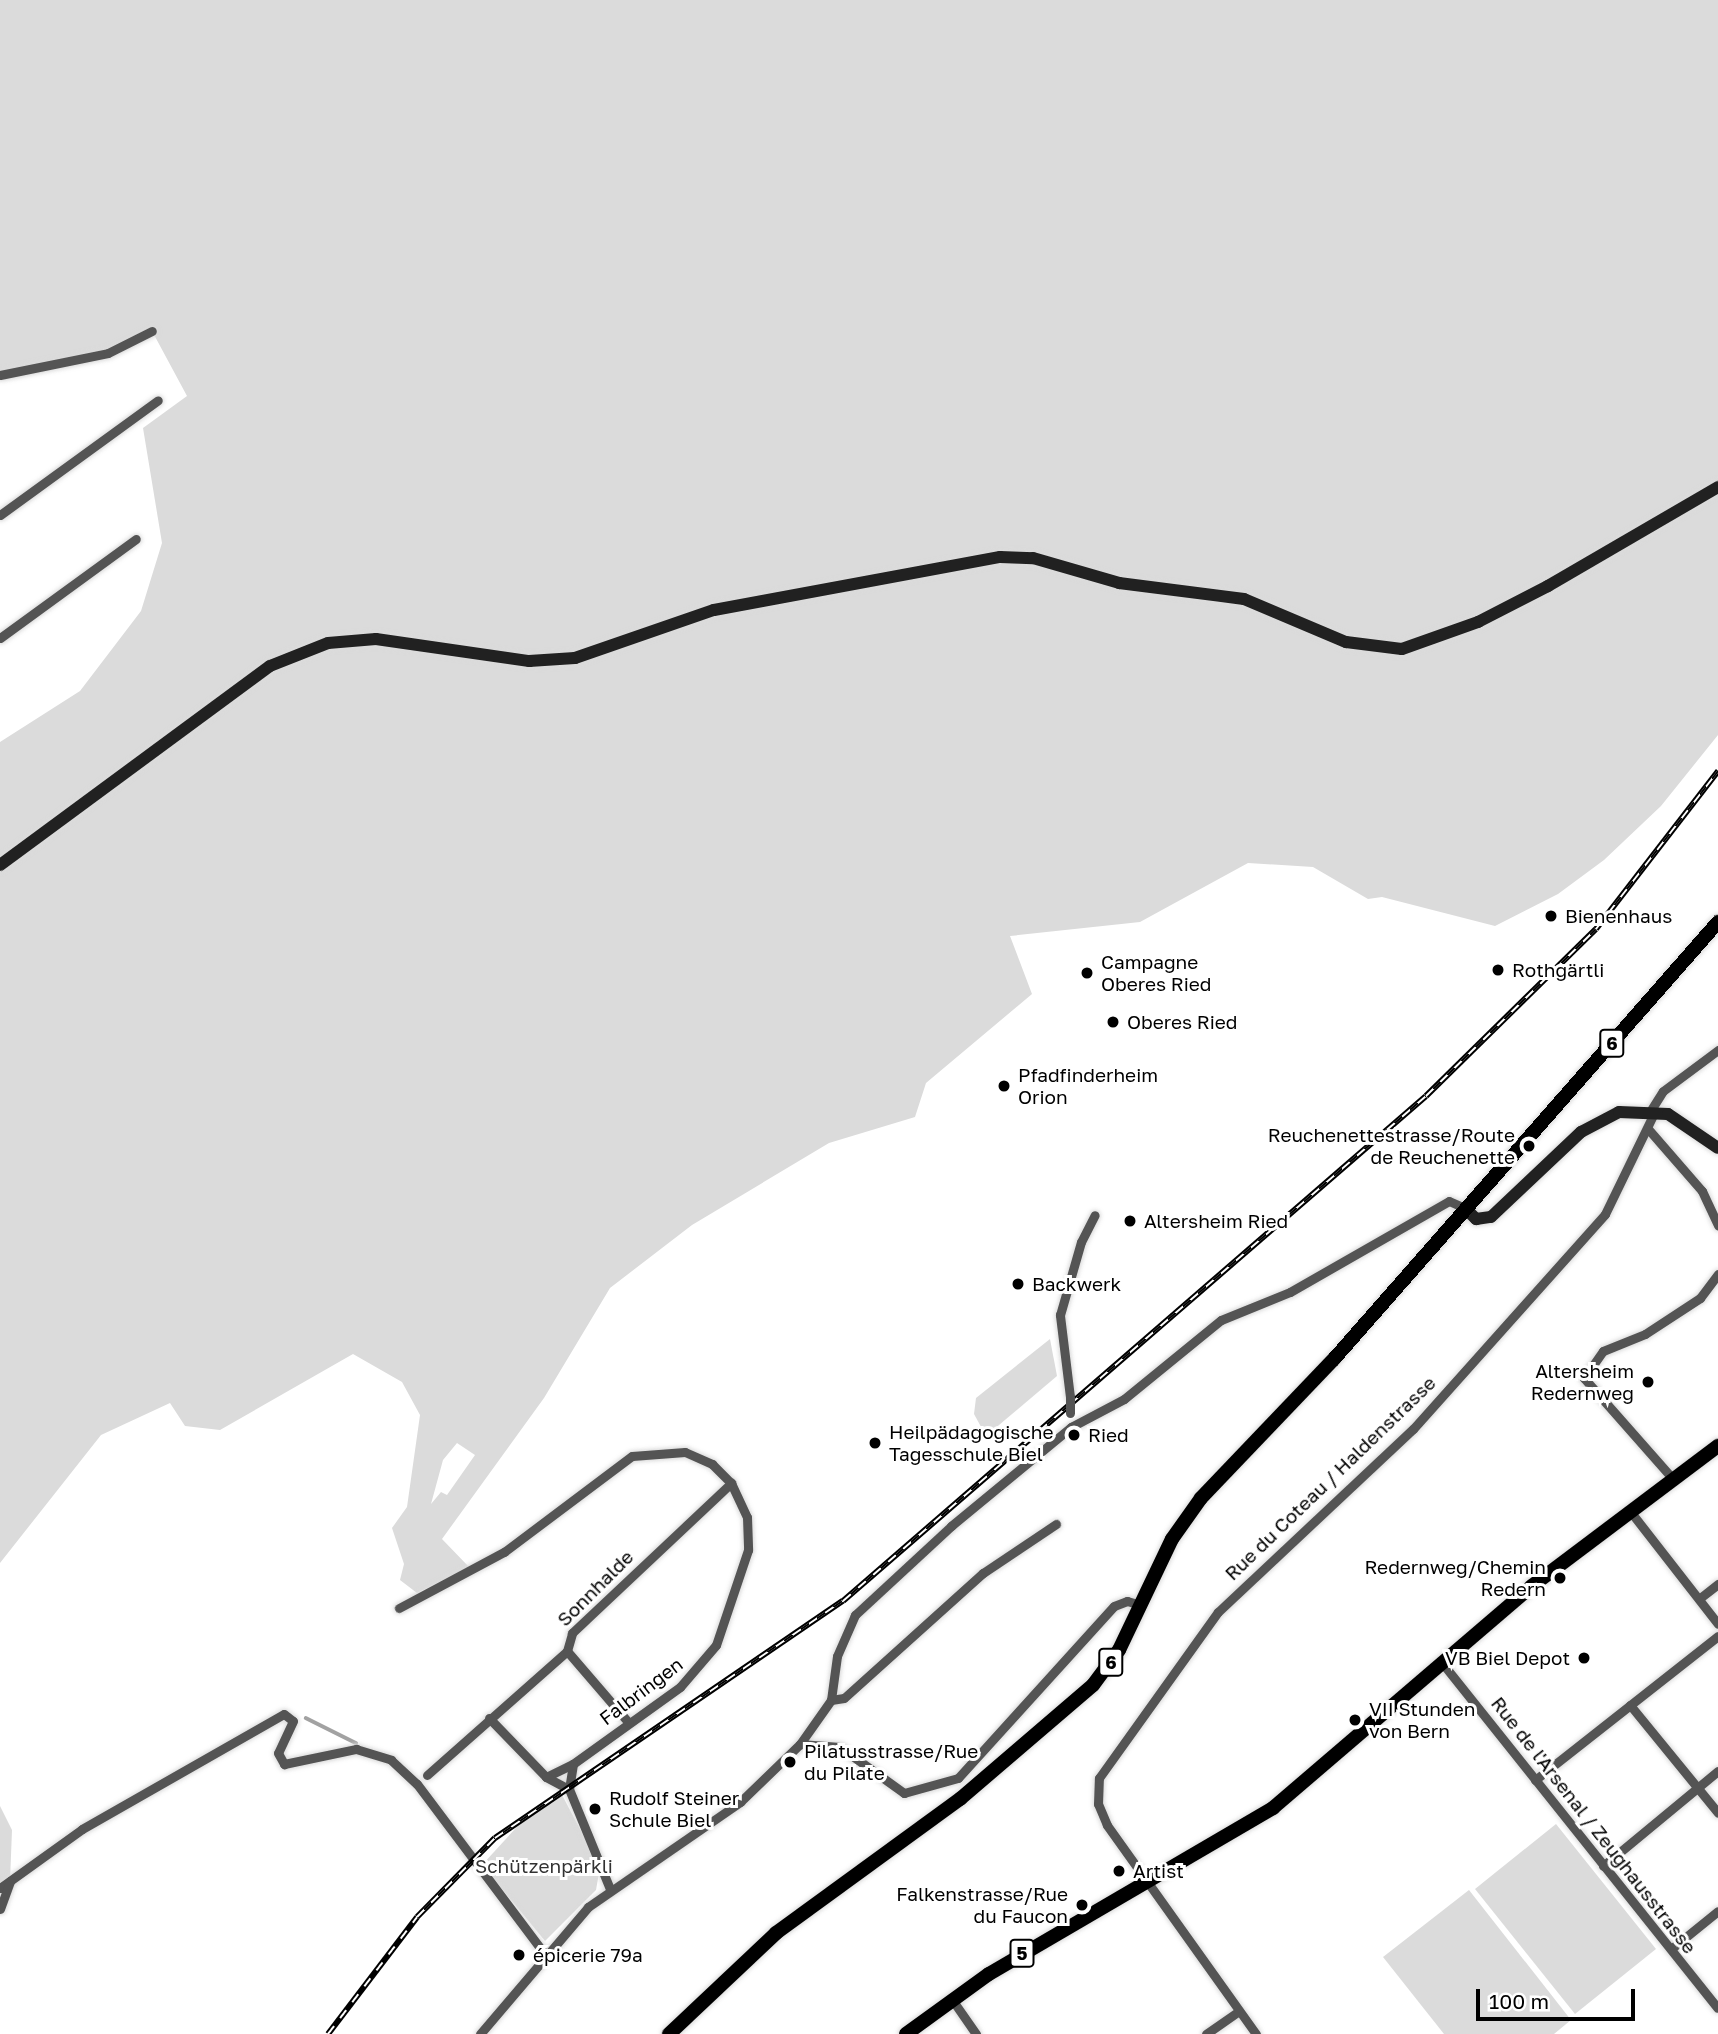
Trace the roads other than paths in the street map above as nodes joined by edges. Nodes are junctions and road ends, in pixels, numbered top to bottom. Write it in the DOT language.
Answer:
graph roads {
  1 [pos="152,331"];
  2 [pos="0,375"];
  3 [pos="158,400"];
  4 [pos="1718,487"];
  5 [pos="0,515"];
  6 [pos="136,539"];
  7 [pos="0,638"];
  8 [pos="0,865"];
  9 [pos="1718,922"];
  10 [pos="1718,1050"];
  11 [pos="1653,1110"];
  12 [pos="1649,1130"];
  13 [pos="1718,1147"];
  14 [pos="1465,1208"];
  15 [pos="1095,1215"];
  16 [pos="1718,1225"];
  17 [pos="1718,1274"];
  18 [pos="1071,1427"];
  19 [pos="1718,1446"];
  20 [pos="1673,1479"];
  21 [pos="731,1483"];
  22 [pos="1630,1511"];
  23 [pos="1056,1524"];
  24 [pos="1718,1584"];
  25 [pos="1700,1598"];
  26 [pos="1140,1605"];
  27 [pos="399,1608"];
  28 [pos="1718,1625"];
  29 [pos="1718,1636"];
  30 [pos="567,1651"];
  31 [pos="1443,1664"];
  32 [pos="831,1700"];
  33 [pos="1630,1705"];
  34 [pos="489,1718"];
  35 [pos="628,1722"];
  36 [pos="800,1744"];
  37 [pos="573,1764"];
  38 [pos="1718,1770"];
  39 [pos="427,1776"];
  40 [pos="546,1777"];
  41 [pos="1535,1780"];
  42 [pos="569,1788"];
  43 [pos="1697,1788"];
  44 [pos="1718,1813"];
  45 [pos="1603,1866"];
  46 [pos="10,1881"];
  47 [pos="1145,1884"];
  48 [pos="0,1888"];
  49 [pos="610,1889"];
  50 [pos="0,1909"];
  51 [pos="1718,1910"];
  52 [pos="1671,1949"];
  53 [pos="544,1953"];
  54 [pos="951,1998"];
  55 [pos="1718,2008"];
  56 [pos="1239,2011"];
  57 [pos="480,2034"];
  58 [pos="668,2034"];
  59 [pos="906,2034"];
  60 [pos="976,2034"];
  61 [pos="1206,2034"];
  62 [pos="1255,2034"];
  1 -- 2 [label="street"];
  3 -- 5 [label="street"];
  4 -- 8 [label="street"];
  6 -- 7 [label="street"];
  9 -- 14 [label="main road, 6"];
  10 -- 11 [label="street"];
  11 -- 12 [label="street, Rue du Coteau / Haldenstrasse"];
  11 -- 13 [label="street"];
  11 -- 14 [label="street"];
  12 -- 16 [label="street"];
  12 -- 47 [label="street, Rue du Coteau / Haldenstrasse"];
  14 -- 18 [label="street"];
  14 -- 26 [label="main road, 6"];
  15 -- 18 [label="street, bridge"];
  17 -- 20 [label="street"];
  18 -- 32 [label="street"];
  19 -- 20 [label="main road, 5"];
  20 -- 22 [label="main road, 5"];
  21 -- 27 [label="street, Falbringen"];
  21 -- 30 [label="street, Sonnhalde"];
  21 -- 35 [label="street, Falbringen"];
  22 -- 25 [label="street"];
  22 -- 31 [label="main road, 5"];
  23 -- 32 [label="street"];
  24 -- 25 [label="street"];
  25 -- 28 [label="street"];
  26 -- 36 [label="street"];
  26 -- 58 [label="main road, 6"];
  29 -- 33 [label="street"];
  30 -- 34 [label="street, Sonnhalde"];
  30 -- 35 [label="street"];
  31 -- 41 [label="street, Rue de l'Arsenal / Zeughausstrasse"];
  31 -- 47 [label="main road, 5"];
  32 -- 36 [label="street"];
  33 -- 41 [label="street"];
  33 -- 43 [label="street"];
  34 -- 39 [label="street, Sonnhalde"];
  34 -- 40 [label="street"];
  35 -- 37 [label="street, Falbringen"];
  36 -- 49 [label="street"];
  37 -- 40 [label="street"];
  37 -- 42 [label="street"];
  38 -- 43 [label="street"];
  40 -- 42 [label="street"];
  41 -- 45 [label="street, Rue de l'Arsenal / Zeughausstrasse"];
  42 -- 49 [label="street"];
  43 -- 44 [label="street"];
  43 -- 45 [label="street"];
  45 -- 52 [label="street, Rue de l'Arsenal / Zeughausstrasse"];
  46 -- 48 [label="street"];
  46 -- 50 [label="street"];
  46 -- 53 [label="street"];
  47 -- 54 [label="main road, 5"];
  47 -- 56 [label="street, Rue du Coteau / Haldenstrasse"];
  49 -- 53 [label="street"];
  51 -- 52 [label="street"];
  52 -- 55 [label="street, Rue de l'Arsenal / Zeughausstrasse"];
  53 -- 57 [label="street"];
  54 -- 59 [label="main road, 5"];
  54 -- 60 [label="street"];
  56 -- 61 [label="street"];
  56 -- 62 [label="street, Rue du Coteau / Haldenstrasse"];
}
